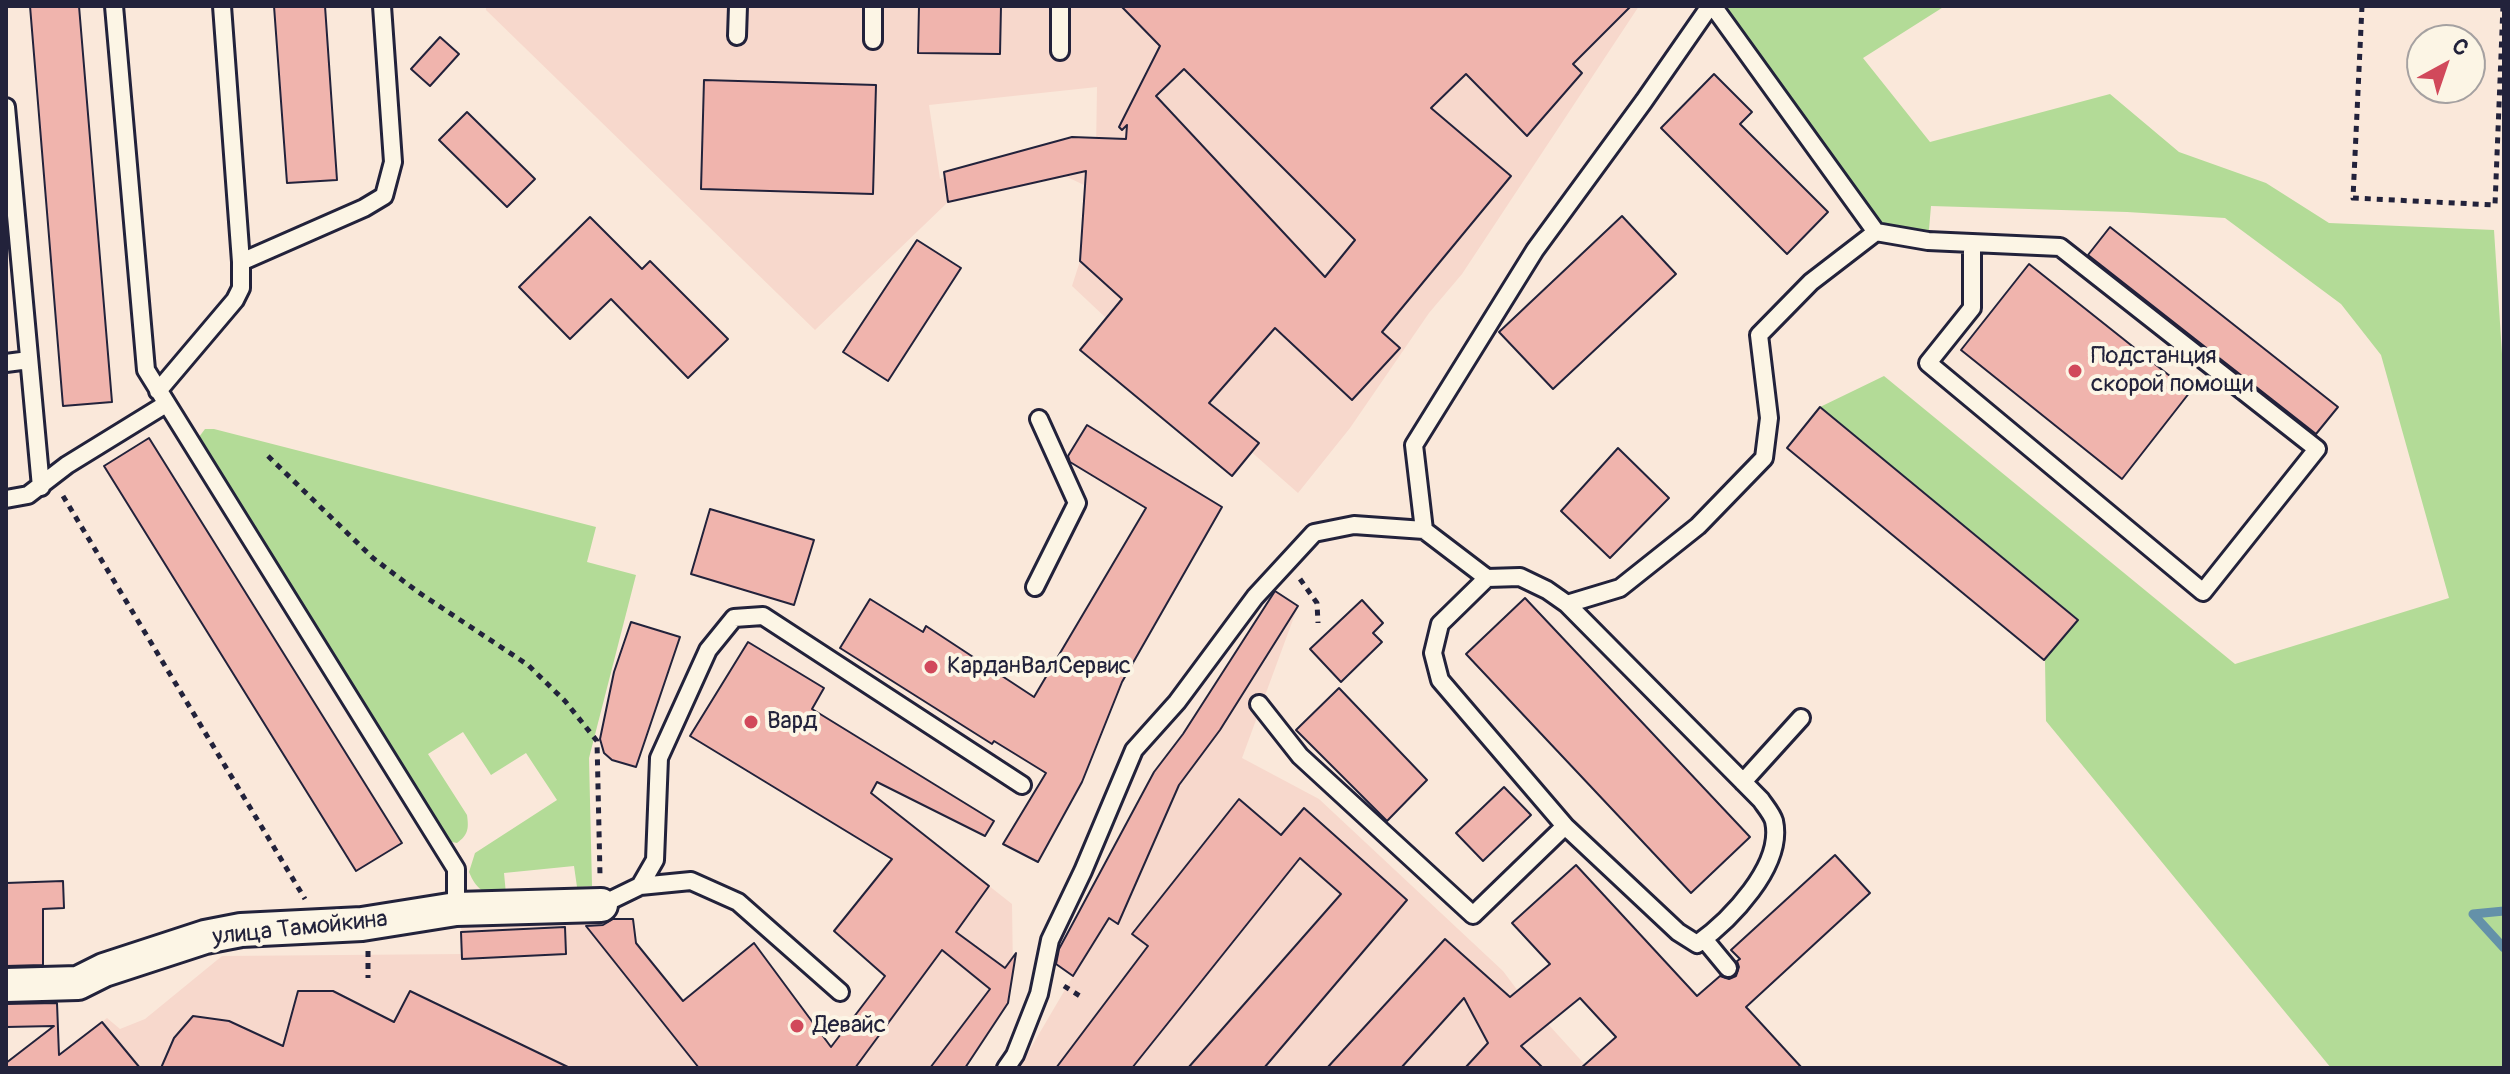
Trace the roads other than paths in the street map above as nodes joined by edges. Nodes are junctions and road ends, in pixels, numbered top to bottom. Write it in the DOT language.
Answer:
graph roads {
  1 [pos="114,6"];
  2 [pos="222,6"];
  3 [pos="382,6"];
  4 [pos="738,6"];
  5 [pos="873,6"];
  6 [pos="1060,6"];
  7 [pos="1711,6"];
  8 [pos="737,36"];
  9 [pos="873,40"];
  10 [pos="1060,51"];
  11 [pos="6,107"];
  12 [pos="1876,232"];
  13 [pos="1972,243"];
  14 [pos="241,262"];
  15 [pos="29,360"];
  16 [pos="6,363"];
  17 [pos="162,397"];
  18 [pos="1039,419"];
  19 [pos="46,482"];
  20 [pos="6,499"];
  21 [pos="1424,530"];
  22 [pos="1487,578"];
  23 [pos="1035,587"];
  24 [pos="1567,604"];
  25 [pos="1259,704"];
  26 [pos="1801,718"];
  27 [pos="1743,782"];
  28 [pos="1022,785"];
  29 [pos="1565,826"];
  30 [pos="640,886"];
  31 [pos="601,905"];
  32 [pos="456,909"];
  33 [pos="1704,939"];
  34 [pos="1728,968"];
  35 [pos="6,985"];
  36 [pos="840,992"];
  37 [pos="1006,1068"];
  1 -- 17 [label="lane"];
  2 -- 14 [label="lane"];
  3 -- 14 [label="lane"];
  4 -- 8 [label="lane"];
  5 -- 9 [label="lane"];
  6 -- 10 [label="lane"];
  7 -- 12 [label="lane"];
  7 -- 21 [label="lane"];
  11 -- 15 [label="lane"];
  12 -- 13 [label="lane"];
  12 -- 24 [label="lane"];
  13 -- 13 [label="lane"];
  14 -- 17 [label="lane"];
  15 -- 16 [label="lane"];
  15 -- 19 [label="lane"];
  17 -- 19 [label="lane"];
  17 -- 32 [label="lane"];
  18 -- 23 [label="lane"];
  19 -- 20 [label="lane"];
  21 -- 22 [label="lane"];
  21 -- 37 [label="lane"];
  22 -- 24 [label="lane"];
  22 -- 29 [label="lane"];
  24 -- 27 [label="lane"];
  25 -- 29 [label="lane"];
  26 -- 27 [label="lane"];
  27 -- 33 [label="lane"];
  28 -- 30 [label="lane"];
  29 -- 33 [label="lane"];
  30 -- 31 [label="lane"];
  30 -- 36 [label="lane"];
  31 -- 32 [label="street, улица Тамойкина"];
  32 -- 35 [label="street, улица Тамойкина"];
  33 -- 34 [label="lane"];
}
